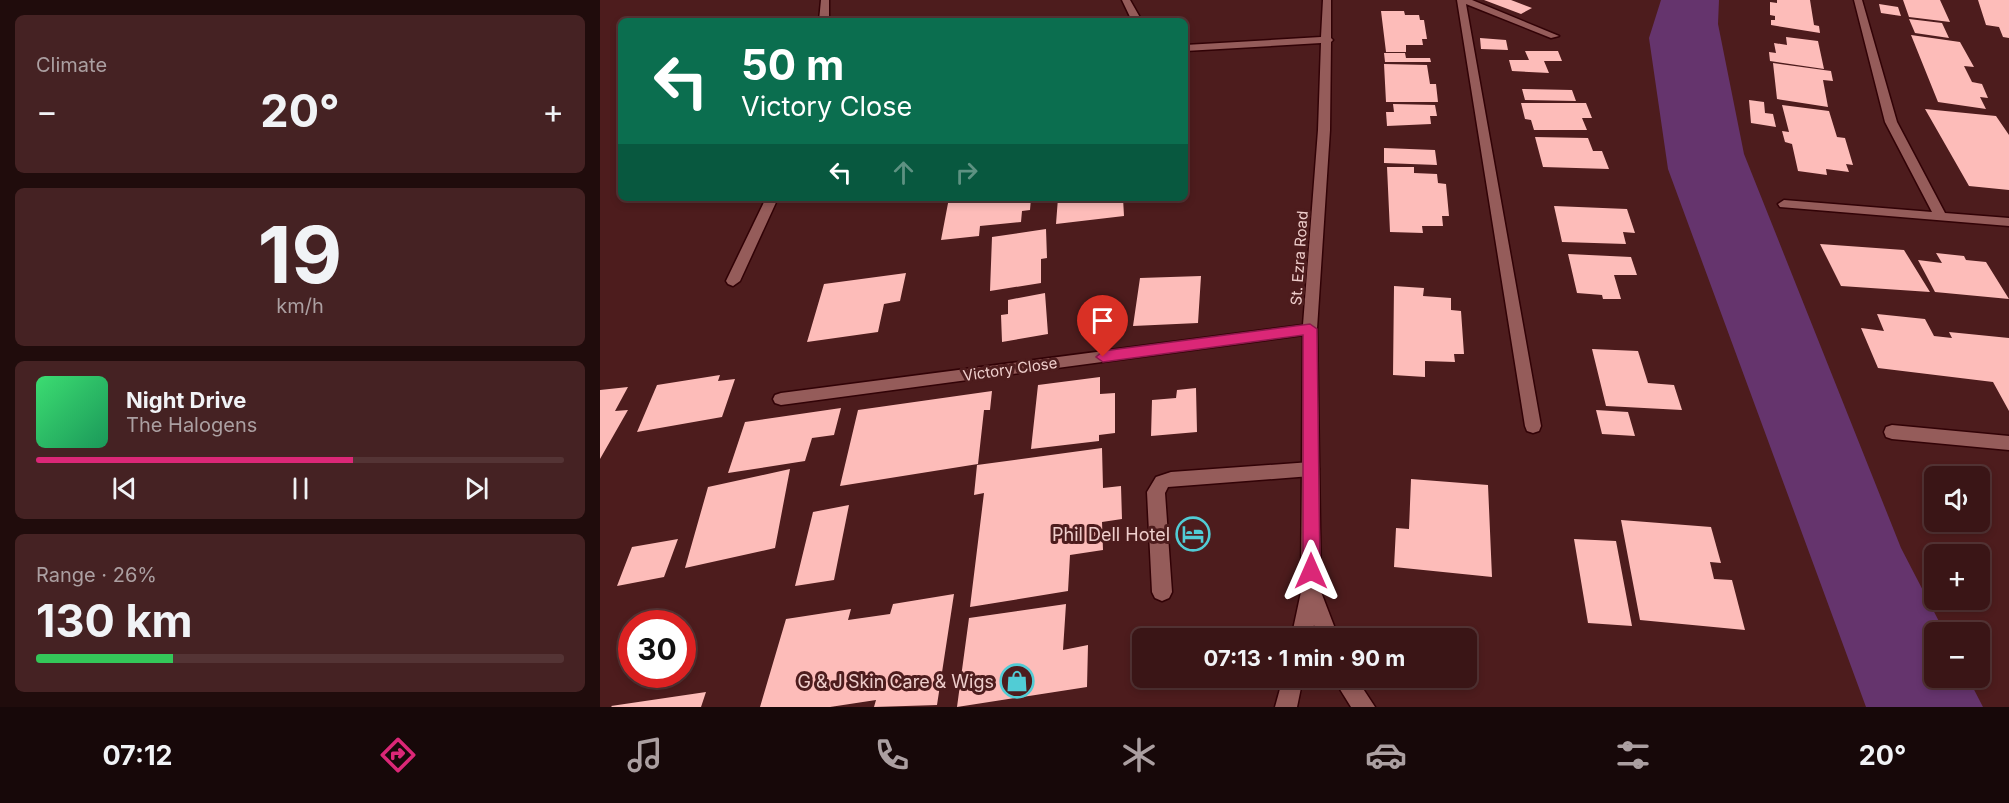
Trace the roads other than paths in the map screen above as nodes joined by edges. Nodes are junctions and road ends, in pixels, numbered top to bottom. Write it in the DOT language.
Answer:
graph roads {
  1 [pos="825,0"];
  2 [pos="1126,0"];
  3 [pos="1327,0"];
  4 [pos="1463,0"];
  5 [pos="1858,0"];
  6 [pos="824,18"];
  7 [pos="1135,18"];
  8 [pos="1554,36"];
  9 [pos="1328,40"];
  10 [pos="1188,48"];
  11 [pos="771,201"];
  12 [pos="1784,204"];
  13 [pos="1940,216"];
  14 [pos="2009,222"];
  15 [pos="733,281"];
  16 [pos="1310,329"];
  17 [pos="780,399"];
  18 [pos="1533,426"];
  19 [pos="1892,432"];
  20 [pos="2009,443"];
  21 [pos="1311,469"];
  22 [pos="1162,592"];
  23 [pos="1311,592"];
  24 [pos="1303,628"];
  25 [pos="1325,628"];
  26 [pos="1291,688"];
  27 [pos="1350,688"];
  28 [pos="1286,707"];
  29 [pos="1364,707"];
  1 -- 6 [label="street"];
  2 -- 7 [label="street"];
  3 -- 9 [label="street, St. Ezra Road"];
  4 -- 8 [label="street"];
  4 -- 18 [label="street"];
  5 -- 13 [label="street"];
  9 -- 10 [label="street"];
  9 -- 16 [label="street, St. Ezra Road"];
  11 -- 15 [label="street"];
  12 -- 13 [label="street"];
  13 -- 14 [label="street"];
  16 -- 17 [label="street, Victory Close"];
  16 -- 21 [label="street, St. Ezra Road"];
  19 -- 20 [label="street"];
  21 -- 22 [label="street"];
  21 -- 23 [label="street, St. Ezra Road"];
  23 -- 24 [label="street"];
  23 -- 25 [label="street"];
  26 -- 28 [label="street"];
  27 -- 29 [label="street"];
}
